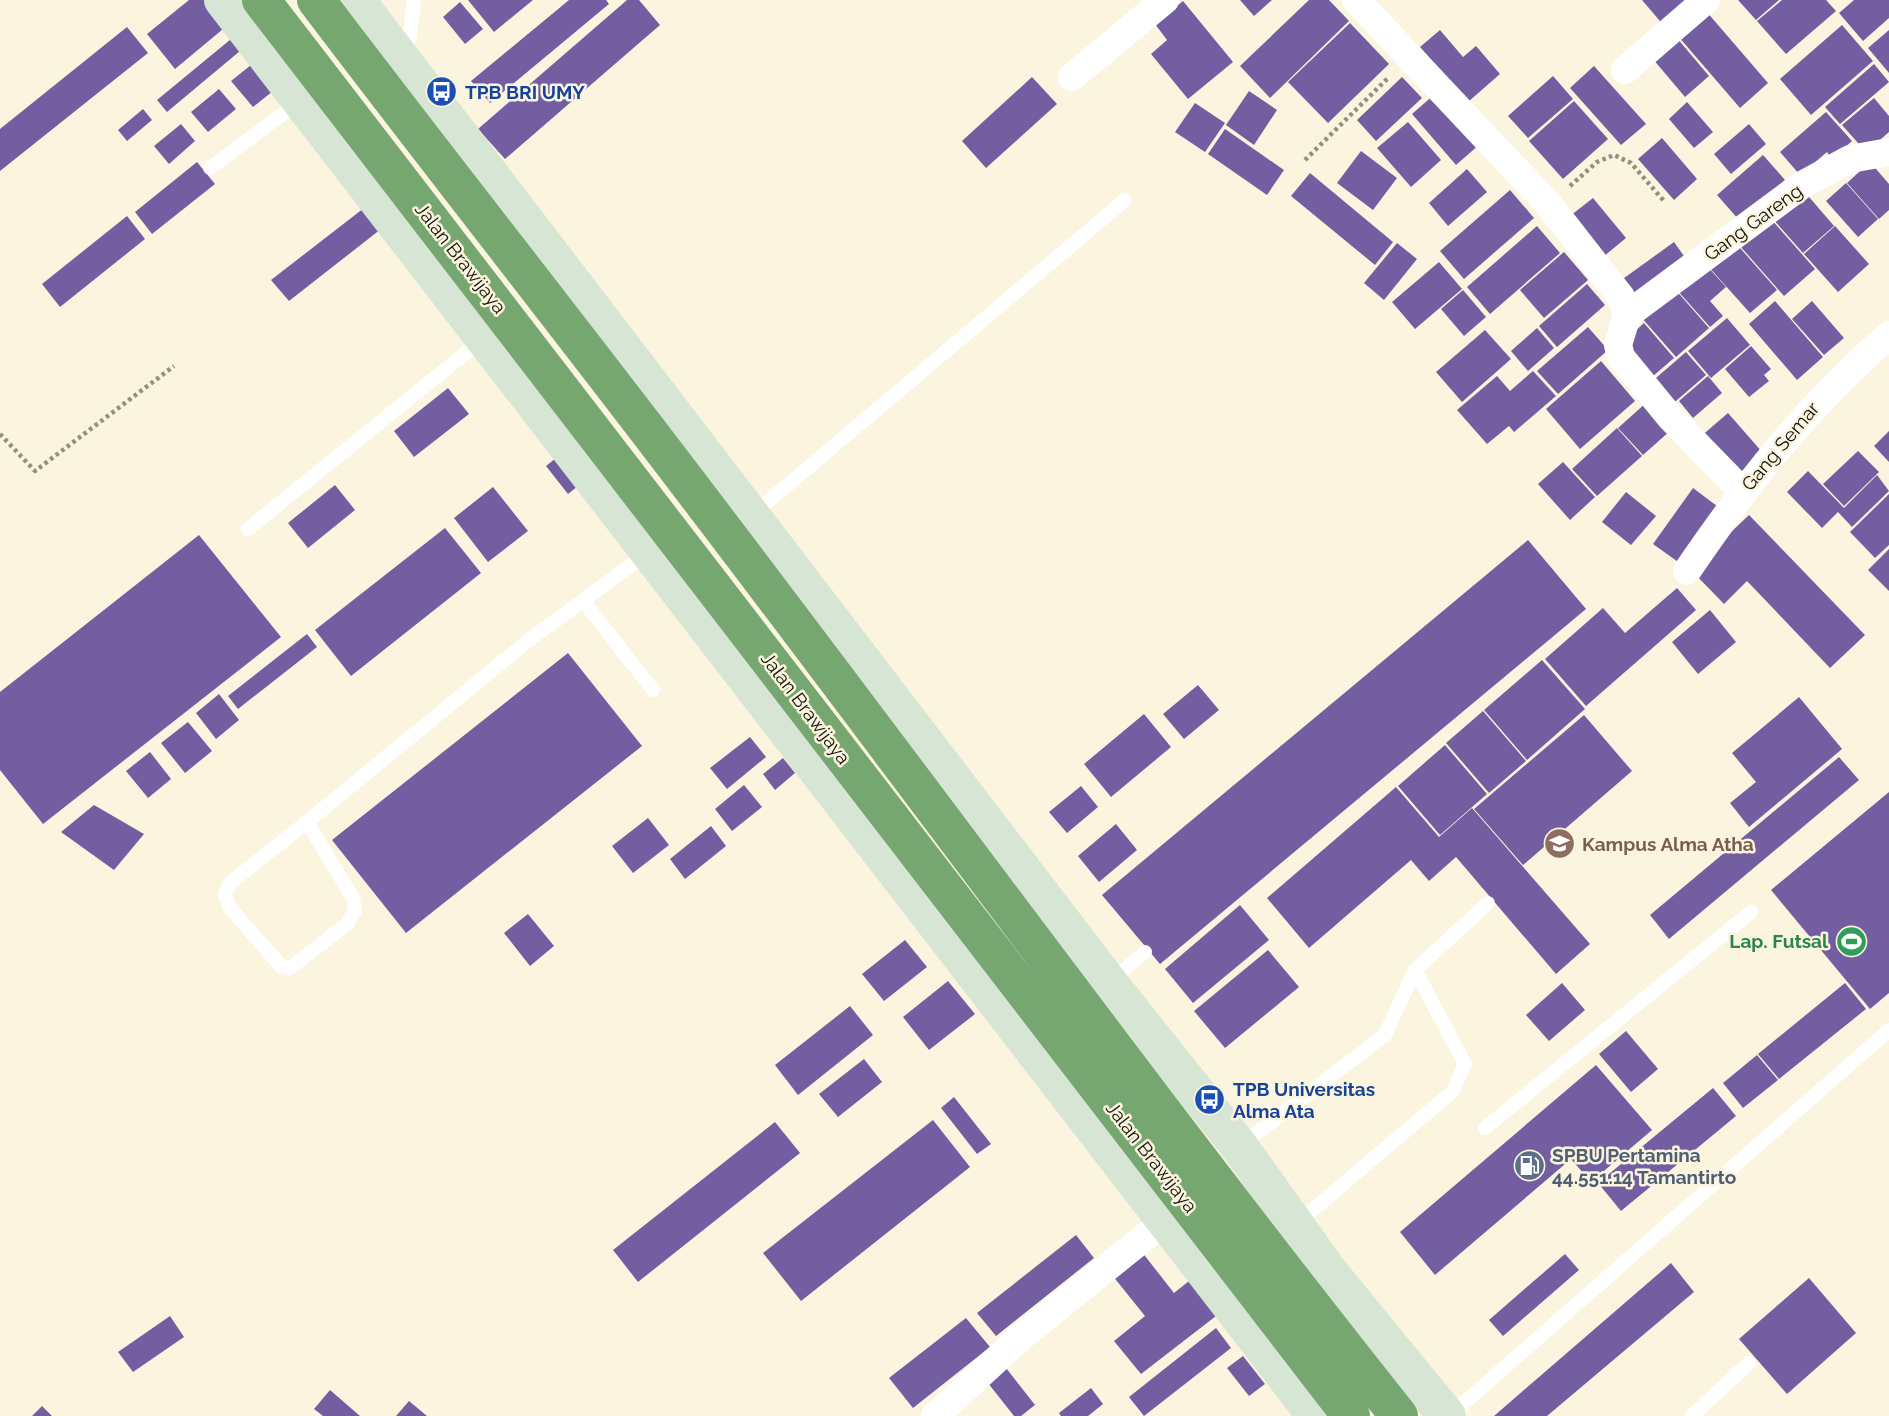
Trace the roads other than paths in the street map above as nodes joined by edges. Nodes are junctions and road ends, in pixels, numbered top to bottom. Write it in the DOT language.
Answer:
graph roads {
  1 [pos="223,0"];
  2 [pos="261,0"];
  3 [pos="316,0"];
  4 [pos="356,0"];
  5 [pos="414,0"];
  6 [pos="1165,0"];
  7 [pos="1356,0"];
  8 [pos="1706,0"];
  9 [pos="401,59"];
  10 [pos="1625,70"];
  11 [pos="1072,77"];
  12 [pos="301,100"];
  13 [pos="1889,152"];
  14 [pos="210,168"];
  15 [pos="1125,200"];
  16 [pos="1627,315"];
  17 [pos="1889,335"];
  18 [pos="485,338"];
  19 [pos="1742,491"];
  20 [pos="702,500"];
  21 [pos="751,516"];
  22 [pos="248,529"];
  23 [pos="659,540"];
  24 [pos="1687,570"];
  25 [pos="584,603"];
  26 [pos="653,690"];
  27 [pos="307,822"];
  28 [pos="1488,903"];
  29 [pos="1751,912"];
  30 [pos="1144,952"];
  31 [pos="1415,970"];
  32 [pos="1109,983"];
  33 [pos="1889,1030"];
  34 [pos="1485,1128"];
  35 [pos="1240,1146"];
  36 [pos="1166,1220"];
  37 [pos="1280,1236"];
  38 [pos="1749,1363"];
  39 [pos="935,1416"];
  40 [pos="1316,1416"];
  41 [pos="1351,1416"];
  42 [pos="1399,1416"];
  43 [pos="1447,1416"];
  44 [pos="1458,1416"];
  45 [pos="1692,1416"];
  1 -- 12 [label="street"];
  2 -- 23 [label="highway, Jalan Brawijaya"];
  3 -- 20 [label="highway, Jalan Brawijaya"];
  4 -- 9 [label="street"];
  5 -- 9 [label="lane"];
  6 -- 11 [label="street"];
  7 -- 16 [label="street"];
  8 -- 10 [label="street"];
  9 -- 21 [label="street"];
  12 -- 14 [label="lane"];
  12 -- 18 [label="street"];
  13 -- 16 [label="street, Gang Gareng"];
  15 -- 21 [label="lane"];
  16 -- 19 [label="street"];
  17 -- 19 [label="street, Gang Semar"];
  18 -- 22 [label="lane"];
  18 -- 23 [label="street"];
  19 -- 24 [label="street, Gang Semar"];
  20 -- 23 [label="highway"];
  20 -- 37 [label="highway, Jalan Brawijaya"];
  21 -- 32 [label="street"];
  23 -- 25 [label="lane"];
  23 -- 36 [label="street"];
  23 -- 41 [label="highway, Jalan Brawijaya"];
  25 -- 26 [label="lane"];
  25 -- 27 [label="lane"];
  27 -- 27 [label="lane"];
  28 -- 31 [label="lane"];
  29 -- 34 [label="lane"];
  30 -- 32 [label="lane"];
  31 -- 35 [label="lane"];
  31 -- 37 [label="lane"];
  32 -- 35 [label="street"];
  33 -- 44 [label="lane"];
  35 -- 37 [label="street"];
  36 -- 39 [label="street"];
  36 -- 40 [label="street"];
  37 -- 42 [label="highway, Jalan Brawijaya"];
  37 -- 43 [label="street"];
  38 -- 45 [label="lane"];
}
